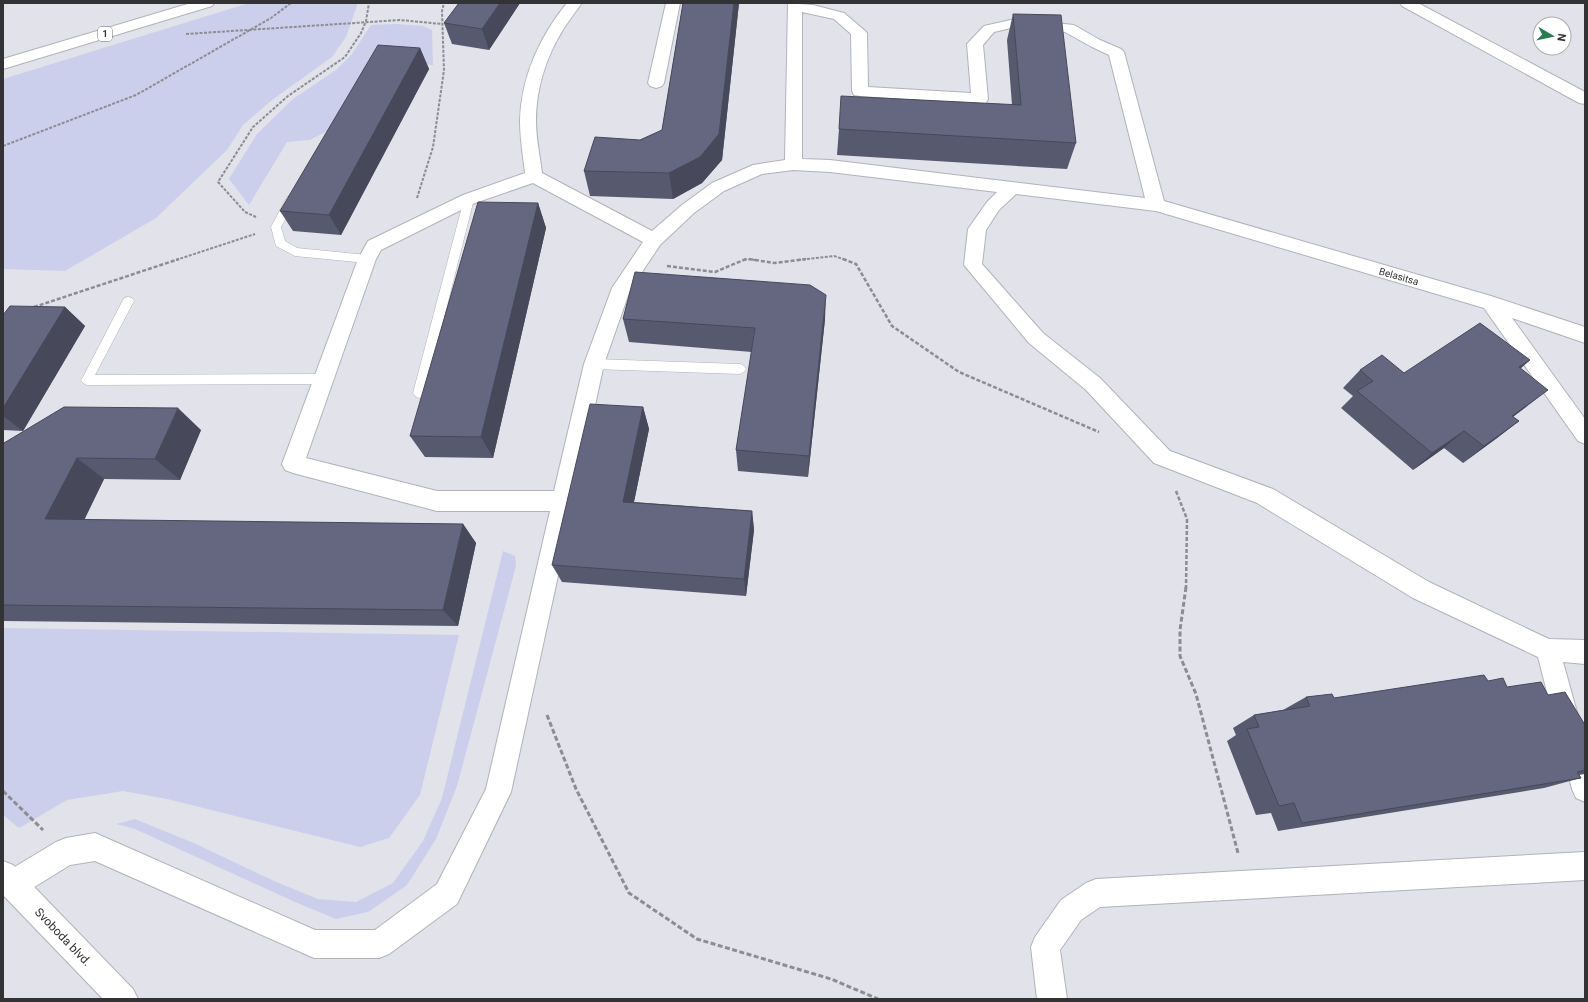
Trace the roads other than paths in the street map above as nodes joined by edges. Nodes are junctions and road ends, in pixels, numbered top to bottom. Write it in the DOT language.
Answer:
graph roads {
  1 [pos="207,3"];
  2 [pos="575,3"];
  3 [pos="673,3"];
  4 [pos="1407,3"];
  5 [pos="794,5"];
  6 [pos="3,64"];
  7 [pos="656,83"];
  8 [pos="1585,98"];
  9 [pos="793,164"];
  10 [pos="534,176"];
  11 [pos="1013,187"];
  12 [pos="295,193"];
  13 [pos="469,199"];
  14 [pos="1156,205"];
  15 [pos="654,240"];
  16 [pos="366,259"];
  17 [pos="128,301"];
  18 [pos="1491,303"];
  19 [pos="1585,335"];
  20 [pos="594,364"];
  21 [pos="740,369"];
  22 [pos="325,379"];
  23 [pos="419,393"];
  24 [pos="1585,435"];
  25 [pos="564,501"];
  26 [pos="1548,650"];
  27 [pos="1585,652"];
  28 [pos="1585,789"];
  29 [pos="1585,866"];
  30 [pos="8,879"];
  31 [pos="123,999"];
  32 [pos="1052,999"];
  1 -- 6 [label="street, 1"];
  2 -- 10 [label="street"];
  3 -- 7 [label="street"];
  4 -- 8 [label="street"];
  5 -- 9 [label="street"];
  5 -- 14 [label="street"];
  9 -- 11 [label="street, Belasitsa"];
  9 -- 15 [label="street, Belasitsa"];
  10 -- 13 [label="street"];
  10 -- 15 [label="street"];
  11 -- 14 [label="street, Belasitsa"];
  11 -- 26 [label="street"];
  12 -- 16 [label="lane"];
  13 -- 16 [label="street"];
  13 -- 23 [label="lane"];
  14 -- 18 [label="street, Belasitsa"];
  15 -- 20 [label="street, Belasitsa"];
  16 -- 22 [label="street"];
  17 -- 22 [label="lane"];
  18 -- 19 [label="street, Belasitsa"];
  18 -- 24 [label="street"];
  20 -- 21 [label="lane"];
  20 -- 25 [label="street, Belasitsa"];
  22 -- 25 [label="street"];
  25 -- 30 [label="street, Belasitsa"];
  26 -- 27 [label="street"];
  26 -- 28 [label="street"];
  29 -- 32 [label="street"];
  30 -- 31 [label="street, Svoboda blvd."];
}
